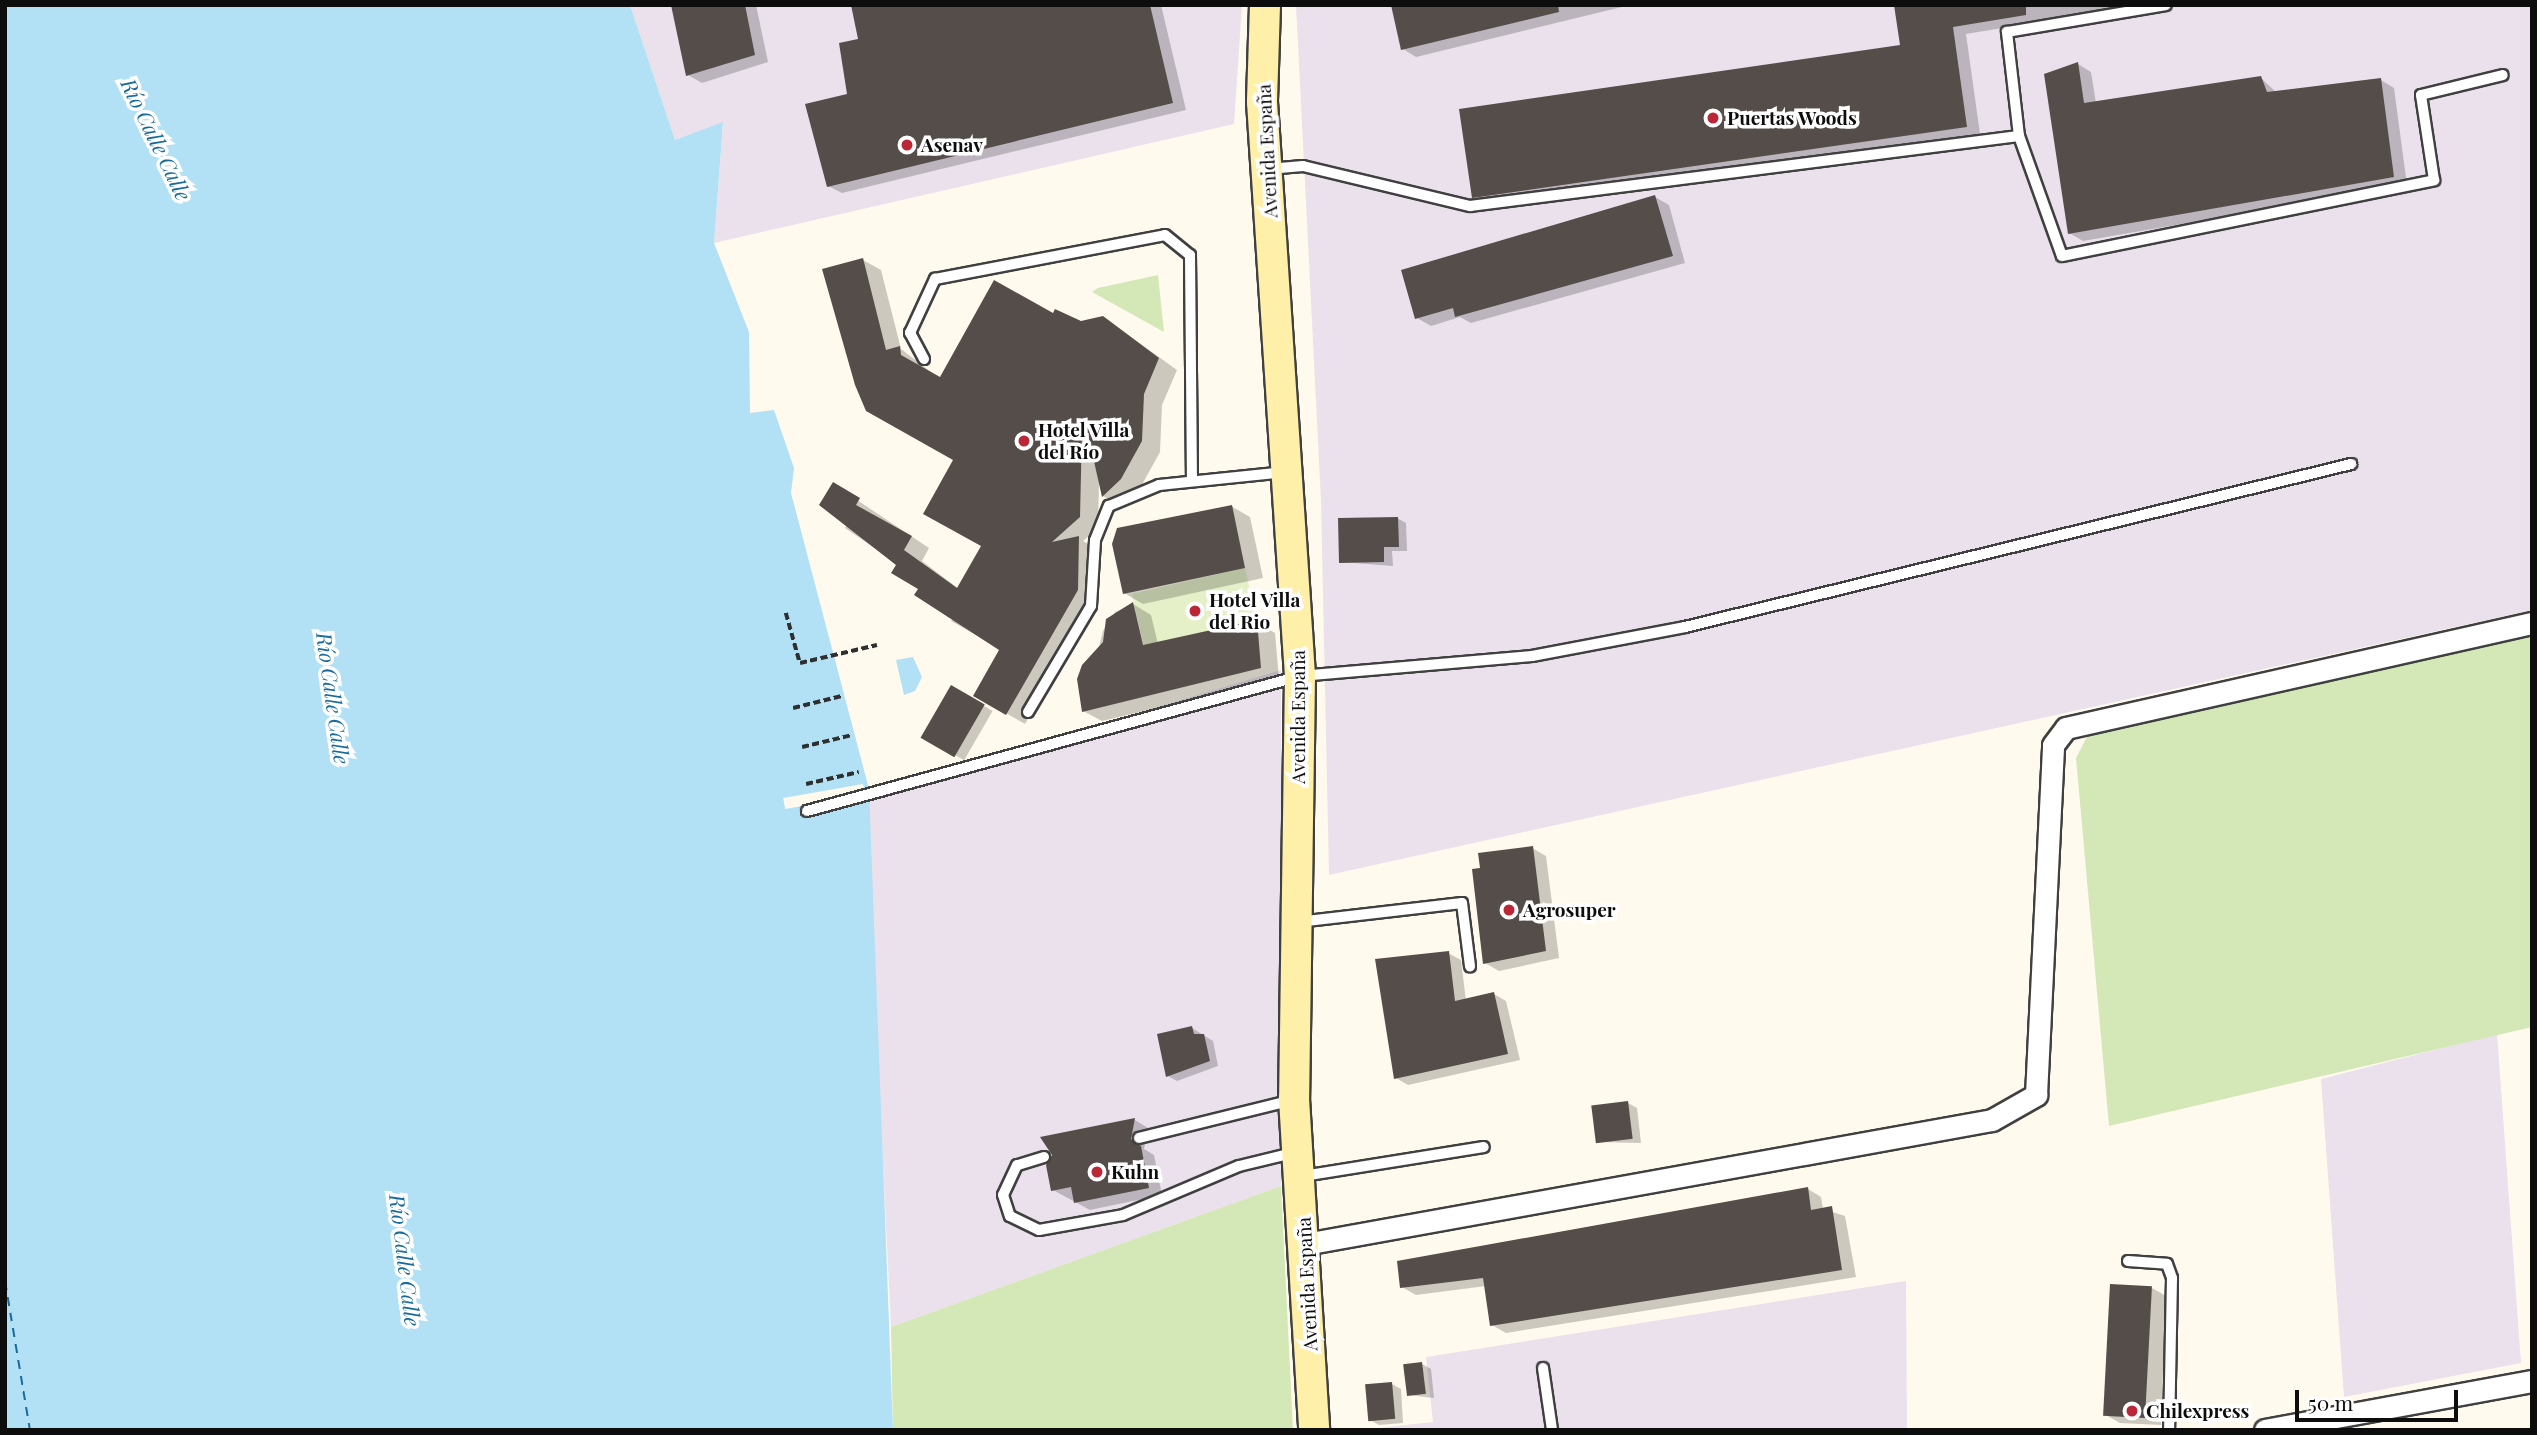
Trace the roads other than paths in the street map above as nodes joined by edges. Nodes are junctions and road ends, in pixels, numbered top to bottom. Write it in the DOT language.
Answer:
graph roads {
  1 [pos="1265,5"];
  2 [pos="2166,5"];
  3 [pos="2503,75"];
  4 [pos="2020,136"];
  5 [pos="1268,169"];
  6 [pos="924,359"];
  7 [pos="2351,464"];
  8 [pos="1288,472"];
  9 [pos="1192,481"];
  10 [pos="2532,624"];
  11 [pos="1300,676"];
  12 [pos="1028,712"];
  13 [pos="807,811"];
  14 [pos="1298,922"];
  15 [pos="1470,966"];
  16 [pos="1294,1099"];
  17 [pos="1139,1138"];
  18 [pos="1484,1147"];
  19 [pos="1044,1157"];
  20 [pos="1301,1164"];
  21 [pos="1305,1244"];
  22 [pos="2128,1261"];
  23 [pos="1543,1368"];
  24 [pos="2532,1381"];
  25 [pos="1314,1430"];
  26 [pos="1552,1430"];
  27 [pos="2169,1430"];
  28 [pos="2265,1430"];
  1 -- 5 [label="main road, Avenida España"];
  2 -- 4 [label="lane"];
  3 -- 4 [label="lane"];
  4 -- 5 [label="lane"];
  5 -- 8 [label="main road, Avenida España"];
  6 -- 9 [label="lane"];
  7 -- 11 [label="lane"];
  8 -- 9 [label="lane"];
  8 -- 11 [label="main road, Avenida España"];
  9 -- 12 [label="lane"];
  10 -- 21 [label="street"];
  11 -- 13 [label="lane"];
  11 -- 14 [label="main road, Avenida España"];
  14 -- 15 [label="lane"];
  14 -- 16 [label="main road, Avenida España"];
  16 -- 17 [label="lane"];
  16 -- 20 [label="main road, Avenida España"];
  18 -- 20 [label="lane"];
  19 -- 20 [label="lane"];
  20 -- 21 [label="main road, Avenida España"];
  21 -- 25 [label="main road, Avenida España"];
  22 -- 27 [label="lane"];
  23 -- 26 [label="lane"];
  24 -- 28 [label="street"];
}
